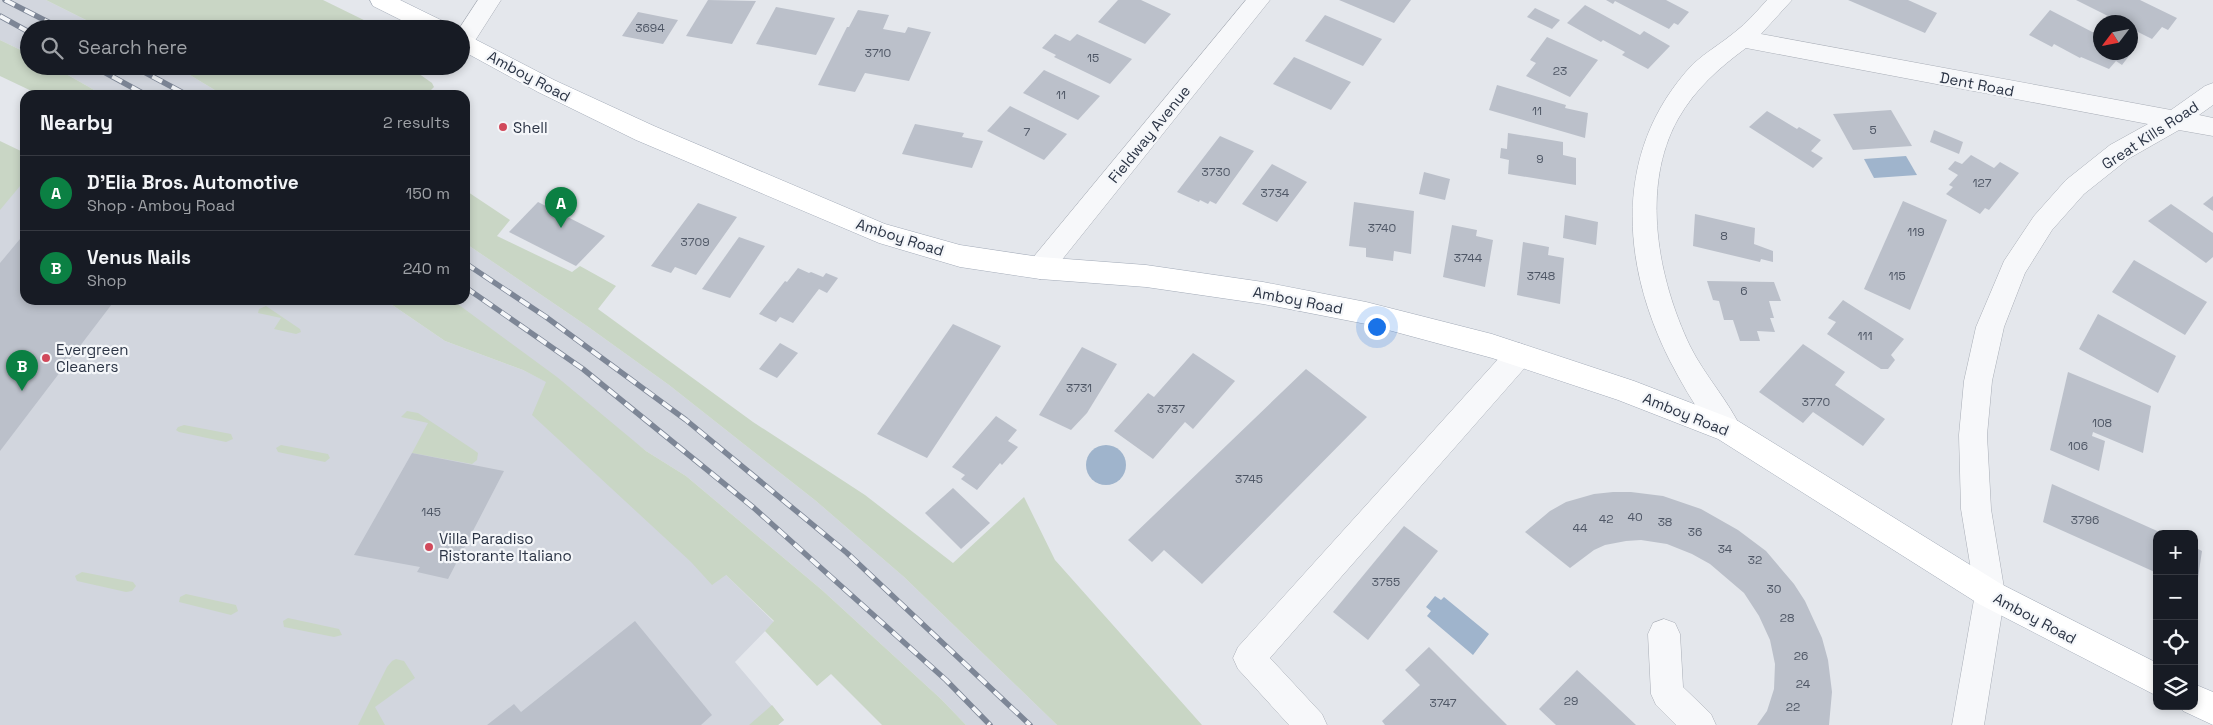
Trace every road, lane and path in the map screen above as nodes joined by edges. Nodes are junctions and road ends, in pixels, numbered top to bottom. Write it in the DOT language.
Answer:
graph roads {
  1 [pos="381,0"];
  2 [pos="490,0"];
  3 [pos="1259,0"];
  4 [pos="1781,0"];
  5 [pos="421,20"];
  6 [pos="470,29"];
  7 [pos="1741,39"];
  8 [pos="470,44"];
  9 [pos="2213,92"];
  10 [pos="2174,121"];
  11 [pos="2213,127"];
  12 [pos="1040,268"];
  13 [pos="1519,355"];
  14 [pos="1728,430"];
  15 [pos="1990,594"];
  16 [pos="1664,634"];
  17 [pos="2153,678"];
  18 [pos="2198,702"];
  19 [pos="2213,710"];
  20 [pos="1311,725"];
  21 [pos="1700,725"];
  22 [pos="1968,725"];
  1 -- 5 [label="main road"];
  2 -- 6 [label="street"];
  3 -- 12 [label="street, Fieldway Avenue"];
  4 -- 7 [label="street"];
  7 -- 10 [label="street, Dent Road"];
  7 -- 14 [label="street"];
  8 -- 12 [label="main road, Amboy Road"];
  9 -- 10 [label="street, Great Kills Road"];
  10 -- 11 [label="street, Dent Road"];
  10 -- 15 [label="street, Great Kills Road"];
  12 -- 13 [label="main road, Amboy Road"];
  13 -- 14 [label="main road, Amboy Road"];
  13 -- 20 [label="street"];
  14 -- 15 [label="main road, Amboy Road"];
  15 -- 17 [label="main road, Amboy Road"];
  15 -- 22 [label="street, Great Kills Road"];
  16 -- 21 [label="street"];
  18 -- 19 [label="main road"];
}
